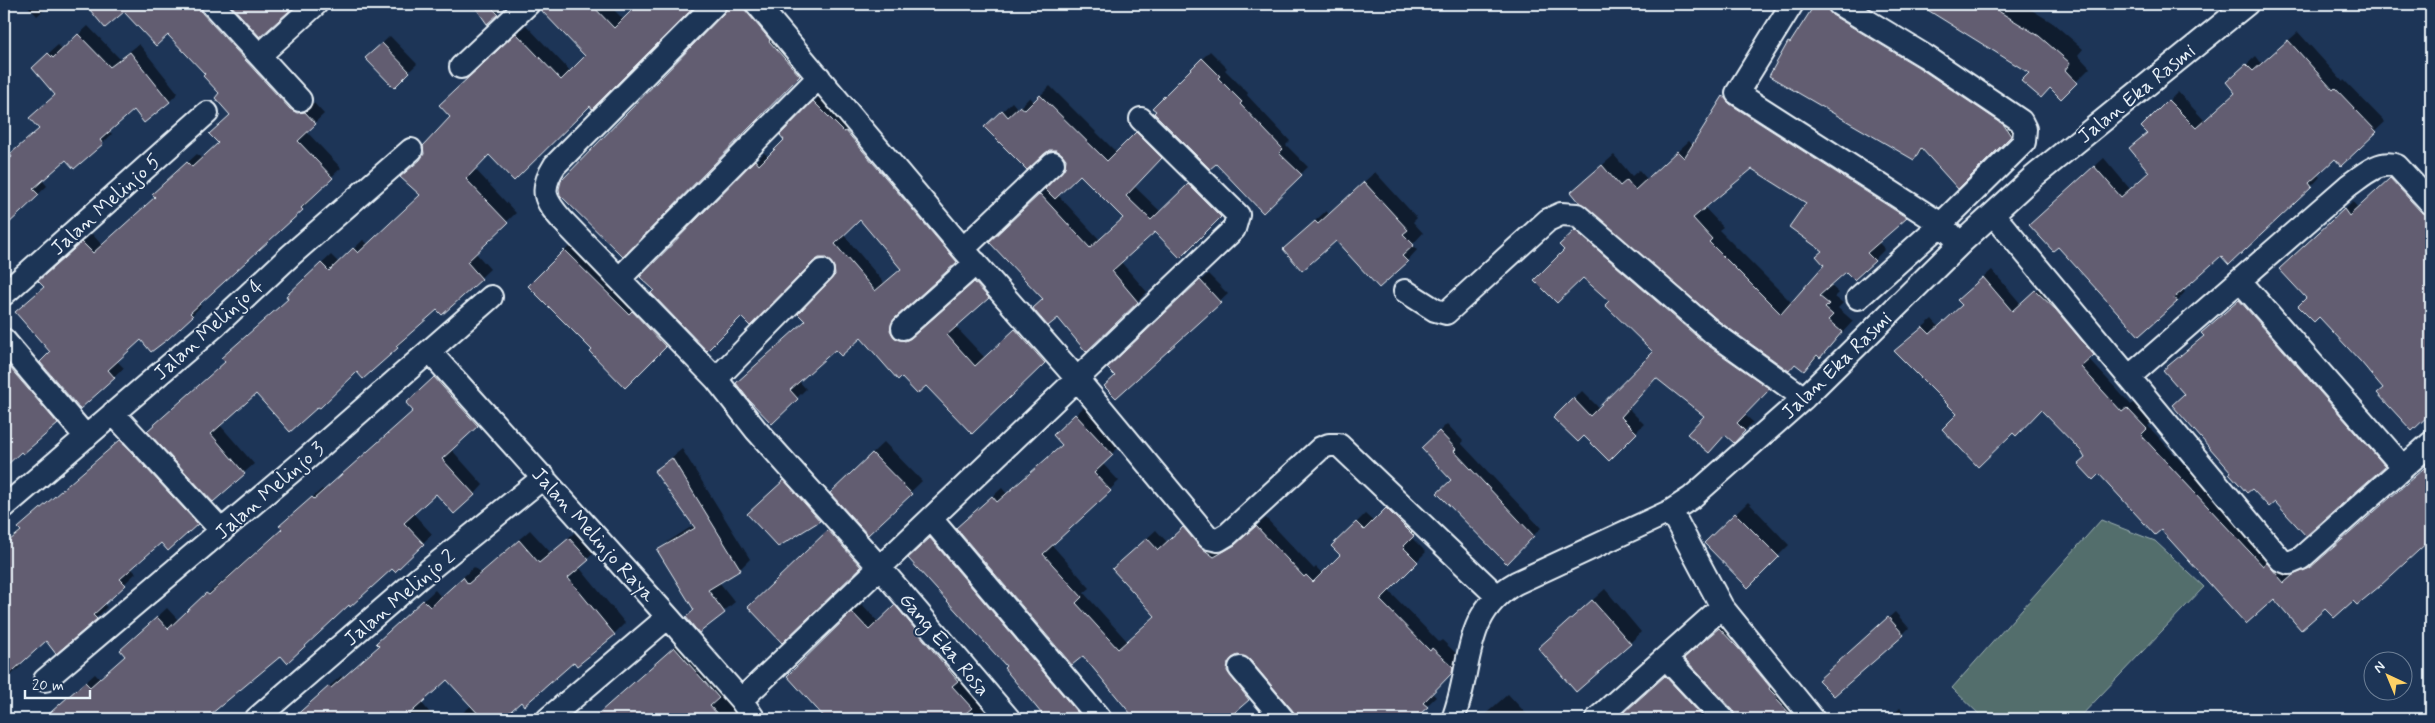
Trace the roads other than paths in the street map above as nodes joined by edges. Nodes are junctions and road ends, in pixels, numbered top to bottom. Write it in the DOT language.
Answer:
graph roads {
  1 [pos="212,4"];
  2 [pos="316,4"];
  3 [pos="528,4"];
  4 [pos="715,4"];
  5 [pos="757,4"];
  6 [pos="1792,4"];
  7 [pos="1840,4"];
  8 [pos="2247,4"];
  9 [pos="260,55"];
  10 [pos="461,67"];
  11 [pos="819,78"];
  12 [pos="300,100"];
  13 [pos="207,113"];
  14 [pos="1141,119"];
  15 [pos="411,150"];
  16 [pos="1054,163"];
  17 [pos="2431,203"];
  18 [pos="1993,214"];
  19 [pos="1941,224"];
  20 [pos="1961,243"];
  21 [pos="969,256"];
  22 [pos="822,271"];
  23 [pos="620,278"];
  24 [pos="2240,282"];
  25 [pos="1405,291"];
  26 [pos="4,294"];
  27 [pos="491,297"];
  28 [pos="1858,298"];
  29 [pos="903,328"];
  30 [pos="4,340"];
  31 [pos="430,352"];
  32 [pos="2130,376"];
  33 [pos="716,379"];
  34 [pos="1078,380"];
  35 [pos="1804,398"];
  36 [pos="113,413"];
  37 [pos="86,438"];
  38 [pos="2431,443"];
  39 [pos="2404,468"];
  40 [pos="544,477"];
  41 [pos="4,507"];
  42 [pos="1671,511"];
  43 [pos="932,520"];
  44 [pos="222,531"];
  45 [pos="881,569"];
  46 [pos="1497,596"];
  47 [pos="1722,606"];
  48 [pos="668,616"];
  49 [pos="1666,658"];
  50 [pos="1240,668"];
  51 [pos="45,680"];
  52 [pos="741,700"];
  53 [pos="256,719"];
  54 [pos="548,719"];
  55 [pos="754,719"];
  56 [pos="1009,719"];
  57 [pos="1100,719"];
  58 [pos="1283,719"];
  59 [pos="1453,719"];
  60 [pos="1597,719"];
  61 [pos="1723,719"];
  62 [pos="1813,719"];
  1 -- 9 [label="street"];
  2 -- 9 [label="street"];
  3 -- 10 [label="street"];
  4 -- 23 [label="street, Gang Eka Rosa"];
  5 -- 11 [label="street"];
  6 -- 19 [label="street"];
  7 -- 19 [label="street"];
  8 -- 18 [label="street, Jalan Eka Rasmi"];
  9 -- 12 [label="street"];
  11 -- 21 [label="street"];
  11 -- 23 [label="street"];
  13 -- 26 [label="street, Jalan Melinjo 5"];
  14 -- 34 [label="street"];
  15 -- 36 [label="street, Jalan Melinjo 4"];
  16 -- 21 [label="street"];
  17 -- 24 [label="street"];
  18 -- 20 [label="street, Jalan Eka Rasmi"];
  18 -- 32 [label="street"];
  19 -- 20 [label="street"];
  19 -- 28 [label="street"];
  20 -- 35 [label="street, Jalan Eka Rasmi"];
  21 -- 29 [label="street"];
  21 -- 34 [label="street"];
  22 -- 33 [label="street"];
  23 -- 33 [label="street, Gang Eka Rosa"];
  24 -- 32 [label="street"];
  24 -- 39 [label="street"];
  25 -- 35 [label="street"];
  27 -- 31 [label="street, Jalan Melinjo 3"];
  30 -- 37 [label="street"];
  31 -- 40 [label="street, Jalan Melinjo Raya"];
  31 -- 44 [label="street, Jalan Melinjo 3"];
  32 -- 39 [label="street"];
  33 -- 45 [label="street, Gang Eka Rosa"];
  34 -- 43 [label="street"];
  34 -- 46 [label="street"];
  35 -- 42 [label="street, Jalan Eka Rasmi"];
  36 -- 37 [label="street, Jalan Melinjo 4"];
  36 -- 44 [label="street"];
  37 -- 41 [label="street, Jalan Melinjo 4"];
  38 -- 39 [label="street"];
  40 -- 48 [label="street, Jalan Melinjo Raya"];
  40 -- 53 [label="street, Jalan Melinjo 2"];
  42 -- 46 [label="street, Jalan Eka Rasmi"];
  42 -- 47 [label="street"];
  43 -- 45 [label="street"];
  43 -- 57 [label="street"];
  44 -- 51 [label="street, Jalan Melinjo 3"];
  45 -- 52 [label="street"];
  45 -- 56 [label="street, Gang Eka Rosa"];
  46 -- 59 [label="street, Jalan Eka Rasmi"];
  47 -- 49 [label="street"];
  47 -- 62 [label="street"];
  48 -- 52 [label="street, Jalan Melinjo Raya"];
  48 -- 54 [label="street"];
  49 -- 60 [label="street"];
  49 -- 61 [label="street"];
  50 -- 58 [label="street"];
  52 -- 55 [label="street, Jalan Melinjo Raya"];
}
